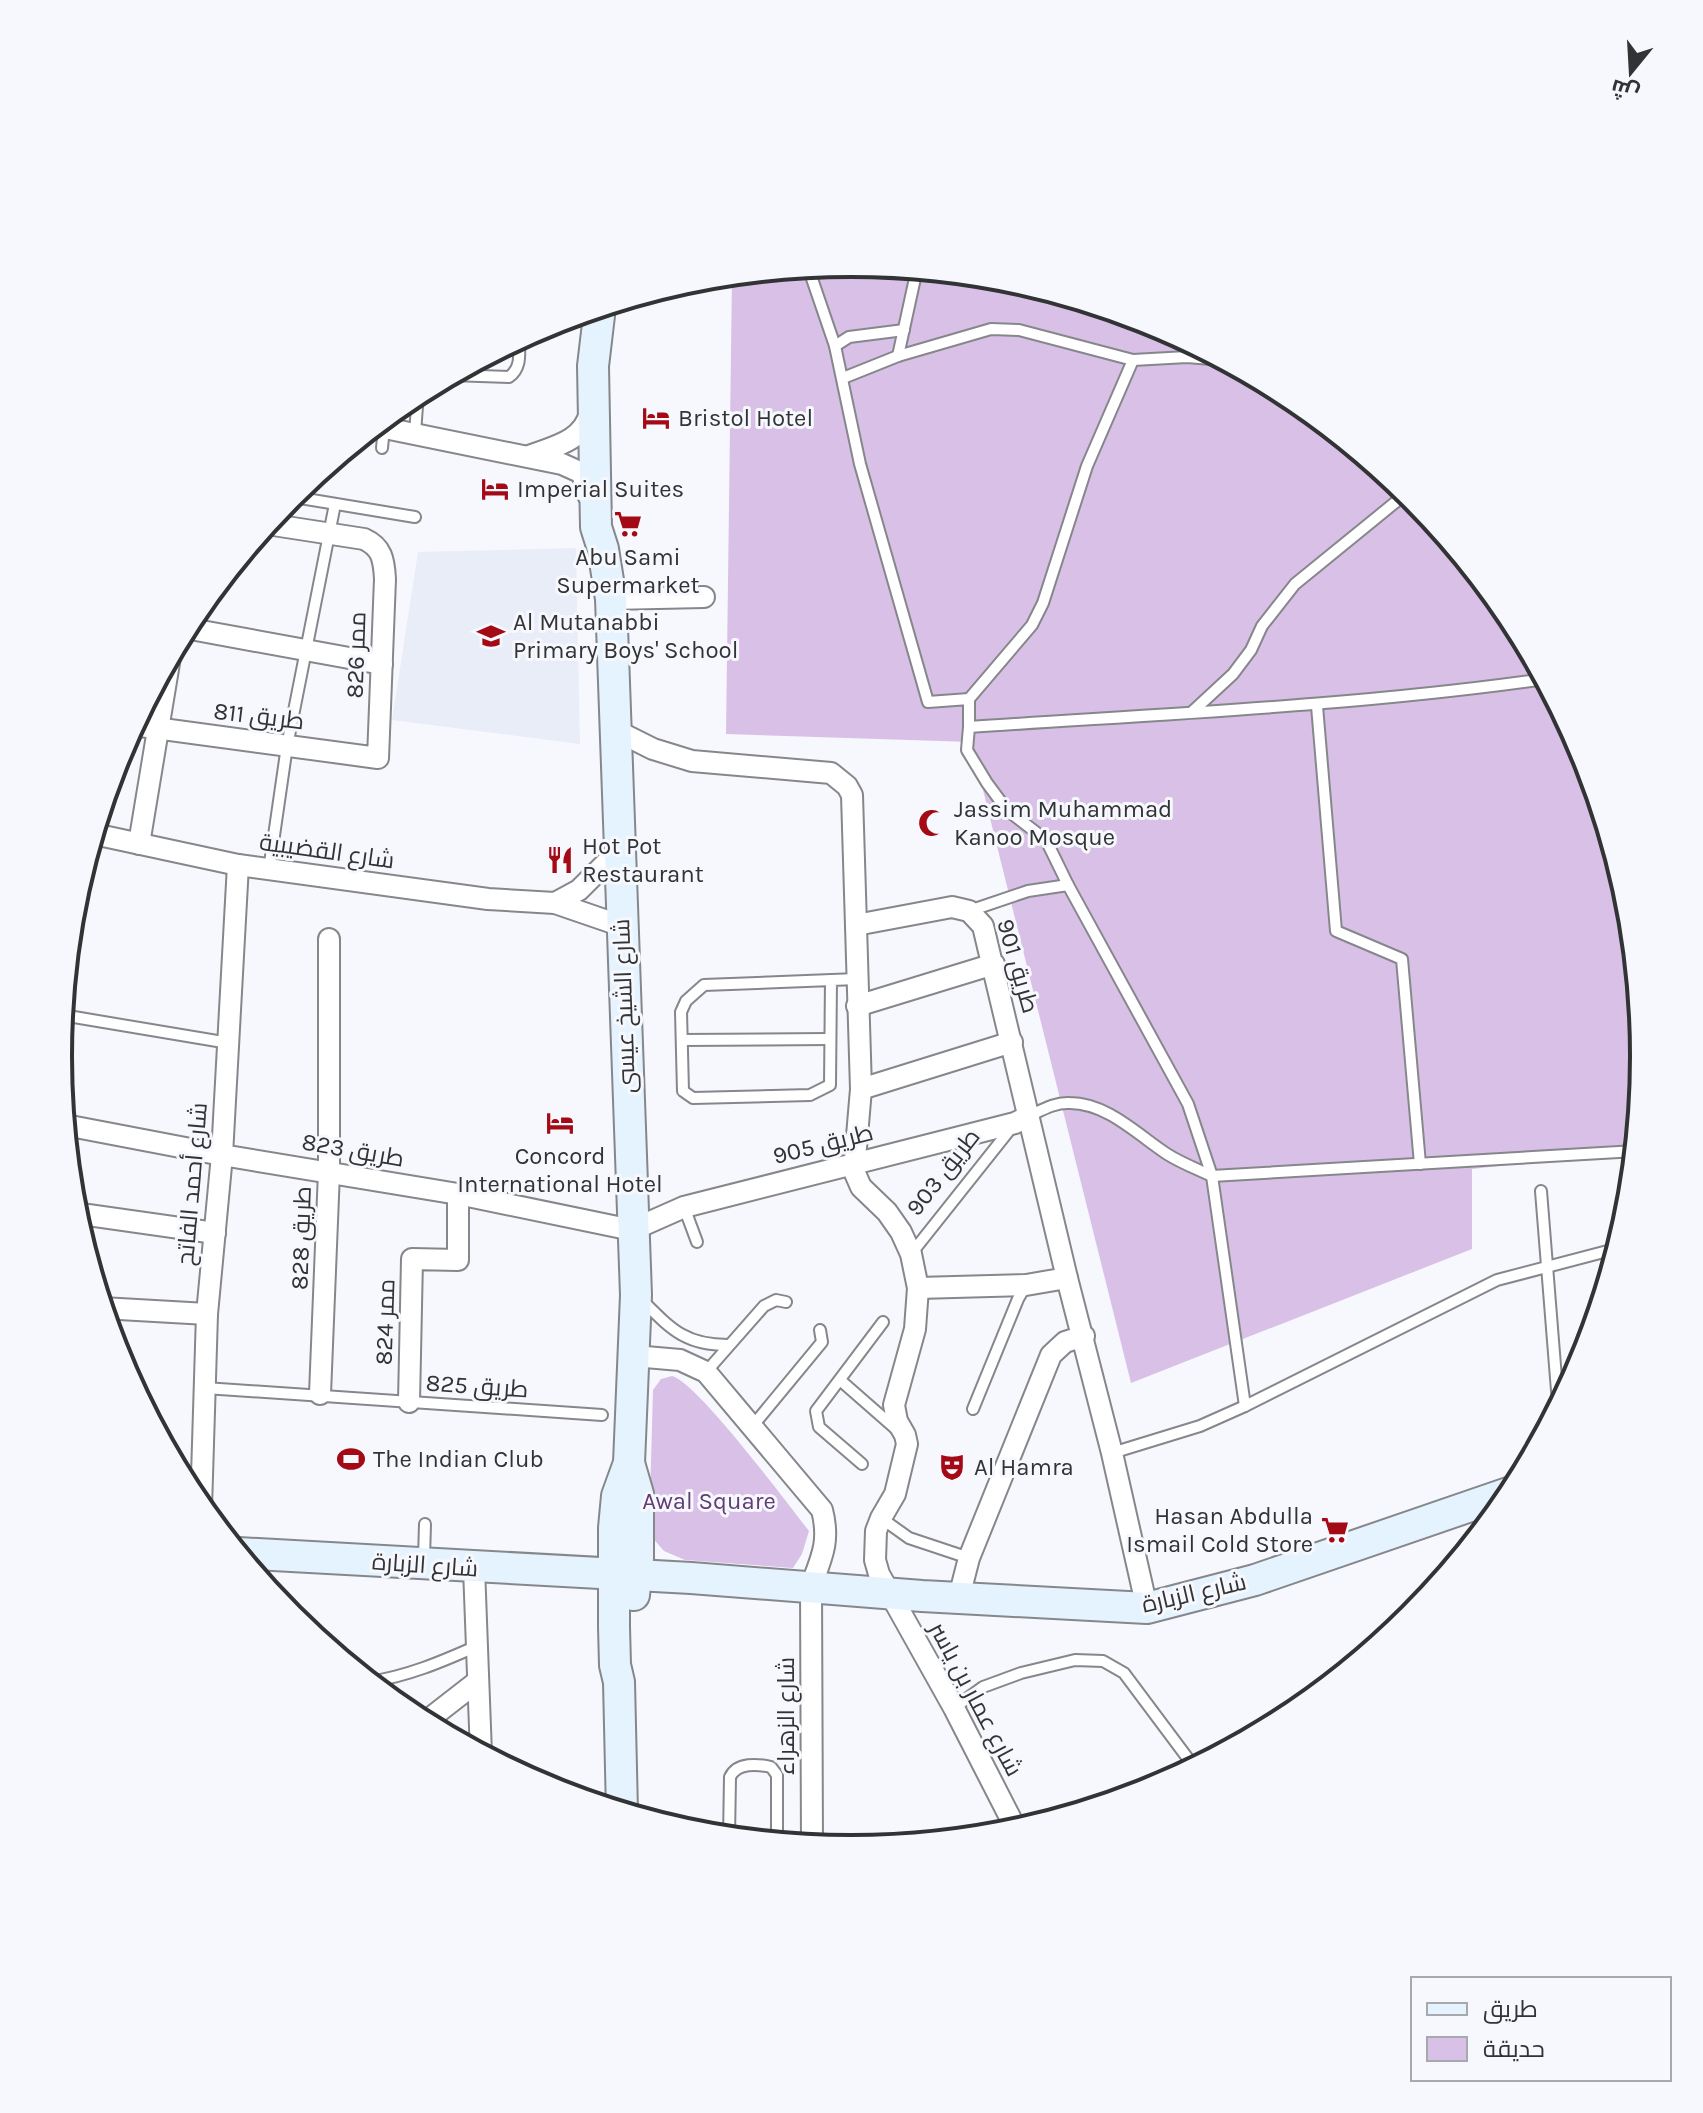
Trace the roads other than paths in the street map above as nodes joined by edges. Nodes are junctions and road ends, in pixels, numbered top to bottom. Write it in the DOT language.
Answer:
graph roads {
  1 [pos="812,279"];
  2 [pos="915,280"];
  3 [pos="600,318"];
  4 [pos="600,319"];
  5 [pos="904,330"];
  6 [pos="835,346"];
  7 [pos="518,352"];
  8 [pos="1187,353"];
  9 [pos="898,356"];
  10 [pos="1187,357"];
  11 [pos="1198,358"];
  12 [pos="1133,360"];
  13 [pos="472,376"];
  14 [pos="843,378"];
  15 [pos="594,392"];
  16 [pos="417,409"];
  17 [pos="415,433"];
  18 [pos="383,434"];
  19 [pos="529,456"];
  20 [pos="306,499"];
  21 [pos="1398,500"];
  22 [pos="335,504"];
  23 [pos="415,517"];
  24 [pos="281,526"];
  25 [pos="330,533"];
  26 [pos="600,538"];
  27 [pos="704,597"];
  28 [pos="611,599"];
  29 [pos="198,630"];
  30 [pos="305,650"];
  31 [pos="382,664"];
  32 [pos="1534,681"];
  33 [pos="163,690"];
  34 [pos="969,699"];
  35 [pos="1317,706"];
  36 [pos="1192,712"];
  37 [pos="145,727"];
  38 [pos="969,727"];
  39 [pos="156,729"];
  40 [pos="617,731"];
  41 [pos="287,746"];
  42 [pos="378,758"];
  43 [pos="104,836"];
  44 [pos="139,844"];
  45 [pos="619,850"];
  46 [pos="238,865"];
  47 [pos="269,870"];
  48 [pos="1068,885"];
  49 [pos="555,903"];
  50 [pos="969,911"];
  51 [pos="856,925"];
  52 [pos="622,926"];
  53 [pos="329,939"];
  54 [pos="994,964"];
  55 [pos="857,979"];
  56 [pos="831,980"];
  57 [pos="857,1006"];
  58 [pos="74,1017"];
  59 [pos="830,1039"];
  60 [pos="682,1040"];
  61 [pos="1012,1042"];
  62 [pos="229,1043"];
  63 [pos="861,1089"];
  64 [pos="1022,1119"];
  65 [pos="76,1127"];
  66 [pos="1625,1152"];
  67 [pos="222,1155"];
  68 [pos="854,1163"];
  69 [pos="1420,1164"];
  70 [pos="329,1172"];
  71 [pos="1212,1176"];
  72 [pos="1541,1191"];
  73 [pos="458,1194"];
  74 [pos="684,1207"];
  75 [pos="88,1215"];
  76 [pos="632,1230"];
  77 [pos="215,1233"];
  78 [pos="697,1242"];
  79 [pos="1606,1252"];
  80 [pos="911,1254"];
  81 [pos="1547,1267"];
  82 [pos="1067,1278"];
  83 [pos="1026,1285"];
  84 [pos="918,1288"];
  85 [pos="636,1295"];
  86 [pos="786,1302"];
  87 [pos="114,1309"];
  88 [pos="207,1314"];
  89 [pos="883,1322"];
  90 [pos="820,1330"];
  91 [pos="1084,1336"];
  92 [pos="728,1345"];
  93 [pos="634,1356"];
  94 [pos="706,1372"];
  95 [pos="840,1380"];
  96 [pos="205,1388"];
  97 [pos="1557,1388"];
  98 [pos="320,1394"];
  99 [pos="409,1402"];
  100 [pos="1245,1406"];
  101 [pos="973,1409"];
  102 [pos="602,1415"];
  103 [pos="751,1428"];
  104 [pos="906,1438"];
  105 [pos="1112,1453"];
  106 [pos="862,1464"];
  107 [pos="199,1483"];
  108 [pos="1494,1498"];
  109 [pos="881,1518"];
  110 [pos="425,1524"];
  111 [pos="252,1554"];
  112 [pos="969,1558"];
  113 [pos="424,1564"];
  114 [pos="474,1568"];
  115 [pos="624,1575"];
  116 [pos="811,1586"];
  117 [pos="888,1591"];
  118 [pos="959,1597"];
  119 [pos="1147,1608"];
  120 [pos="477,1646"];
  121 [pos="383,1680"];
  122 [pos="478,1681"];
  123 [pos="954,1708"];
  124 [pos="434,1715"];
  125 [pos="481,1742"];
  126 [pos="1189,1759"];
  127 [pos="622,1801"];
  128 [pos="1011,1819"];
  129 [pos="729,1826"];
  130 [pos="777,1832"];
  131 [pos="812,1834"];
  1 -- 6 [label="lane"];
  2 -- 5 [label="lane"];
  3 -- 26 [label="street, شارع الشيخ عيسى"];
  4 -- 15 [label="street, شارع الشيخ عيسى"];
  5 -- 6 [label="lane"];
  5 -- 9 [label="lane"];
  6 -- 14 [label="lane"];
  7 -- 13 [label="lane"];
  8 -- 10 [label="lane"];
  9 -- 12 [label="lane"];
  9 -- 14 [label="lane"];
  10 -- 11 [label="lane"];
  10 -- 12 [label="lane"];
  12 -- 34 [label="lane"];
  14 -- 34 [label="lane"];
  15 -- 19 [label="street"];
  15 -- 26 [label="street, شارع الشيخ عيسى"];
  16 -- 17 [label="lane"];
  17 -- 18 [label="street"];
  17 -- 19 [label="street"];
  19 -- 26 [label="street"];
  20 -- 22 [label="lane"];
  21 -- 36 [label="lane"];
  22 -- 23 [label="lane"];
  22 -- 25 [label="lane"];
  24 -- 25 [label="street"];
  25 -- 30 [label="lane"];
  25 -- 31 [label="street, ممر 826"];
  26 -- 28 [label="street, شارع الشيخ عيسى"];
  27 -- 28 [label="street"];
  28 -- 40 [label="street, شارع الشيخ عيسى"];
  29 -- 30 [label="street"];
  30 -- 31 [label="street"];
  30 -- 41 [label="lane"];
  31 -- 42 [label="street, ممر 826"];
  32 -- 35 [label="lane"];
  33 -- 39 [label="street"];
  34 -- 38 [label="lane"];
  35 -- 36 [label="lane"];
  35 -- 69 [label="lane"];
  36 -- 38 [label="lane"];
  37 -- 39 [label="street, طريق 811"];
  38 -- 48 [label="lane"];
  39 -- 41 [label="street, طريق 811"];
  39 -- 44 [label="street"];
  40 -- 45 [label="street, شارع الشيخ عيسى"];
  40 -- 51 [label="street"];
  41 -- 42 [label="street, طريق 811"];
  41 -- 47 [label="lane"];
  43 -- 44 [label="street, شارع القضيبية"];
  44 -- 46 [label="street, شارع القضيبية"];
  45 -- 49 [label="street"];
  45 -- 52 [label="street, شارع الشيخ عيسى"];
  46 -- 47 [label="street, شارع القضيبية"];
  46 -- 62 [label="street, شارع أحمد الفاتح"];
  47 -- 49 [label="street, شارع القضيبية"];
  48 -- 50 [label="lane"];
  48 -- 71 [label="lane"];
  49 -- 52 [label="street, شارع القضيبية"];
  50 -- 51 [label="street, طريق 901"];
  50 -- 54 [label="street, طريق 901"];
  51 -- 55 [label="street"];
  52 -- 76 [label="street, شارع الشيخ عيسى"];
  53 -- 70 [label="street, طريق 828"];
  54 -- 57 [label="street"];
  54 -- 61 [label="street, طريق 901"];
  55 -- 56 [label="lane"];
  55 -- 57 [label="street"];
  56 -- 59 [label="lane"];
  56 -- 60 [label="lane"];
  57 -- 63 [label="street"];
  58 -- 62 [label="lane"];
  59 -- 60 [label="lane"];
  59 -- 60 [label="lane"];
  61 -- 63 [label="street, طريق 905"];
  61 -- 64 [label="street, طريق 901"];
  62 -- 67 [label="street, شارع أحمد الفاتح"];
  63 -- 68 [label="street"];
  64 -- 68 [label="street, طريق 905"];
  64 -- 71 [label="lane"];
  64 -- 80 [label="lane, طريق 903"];
  64 -- 82 [label="street, طريق 901"];
  65 -- 67 [label="street, طريق 823"];
  66 -- 69 [label="lane"];
  67 -- 70 [label="street, طريق 823"];
  67 -- 77 [label="street, شارع أحمد الفاتح"];
  68 -- 74 [label="street, طريق 905"];
  68 -- 80 [label="street, طريق 903"];
  69 -- 71 [label="lane"];
  70 -- 73 [label="street, طريق 823"];
  70 -- 98 [label="street, طريق 828"];
  71 -- 100 [label="lane"];
  72 -- 81 [label="lane"];
  73 -- 76 [label="street, طريق 823"];
  73 -- 99 [label="street, ممر 824"];
  74 -- 76 [label="street, طريق 905"];
  74 -- 78 [label="lane"];
  75 -- 77 [label="street"];
  76 -- 85 [label="street, شارع الشيخ عيسى"];
  77 -- 88 [label="street, شارع أحمد الفاتح"];
  79 -- 81 [label="lane"];
  80 -- 84 [label="street, طريق 903"];
  81 -- 97 [label="lane"];
  81 -- 100 [label="lane"];
  82 -- 83 [label="street"];
  82 -- 91 [label="street, طريق 901"];
  83 -- 84 [label="street"];
  83 -- 101 [label="lane"];
  84 -- 104 [label="street, طريق 903"];
  85 -- 92 [label="lane"];
  85 -- 93 [label="street, شارع الشيخ عيسى"];
  86 -- 92 [label="lane"];
  87 -- 88 [label="street"];
  88 -- 96 [label="street, شارع أحمد الفاتح"];
  89 -- 95 [label="lane"];
  90 -- 103 [label="lane"];
  91 -- 105 [label="street, طريق 901"];
  91 -- 112 [label="street"];
  92 -- 94 [label="lane"];
  93 -- 94 [label="street"];
  93 -- 115 [label="street, شارع الشيخ عيسى"];
  94 -- 103 [label="street"];
  95 -- 104 [label="lane"];
  95 -- 106 [label="lane"];
  96 -- 98 [label="lane, طريق 825"];
  96 -- 107 [label="street, شارع أحمد الفاتح"];
  98 -- 99 [label="lane, طريق 825"];
  99 -- 102 [label="lane, طريق 825"];
  100 -- 105 [label="lane"];
  103 -- 116 [label="street"];
  104 -- 109 [label="street, طريق 903"];
  105 -- 119 [label="street, طريق 901"];
  108 -- 119 [label="street, شارع الزبارة"];
  109 -- 112 [label="lane"];
  109 -- 117 [label="street, طريق 903"];
  110 -- 113 [label="lane"];
  111 -- 113 [label="street, شارع الزبارة"];
  112 -- 118 [label="street"];
  113 -- 114 [label="street, شارع الزبارة"];
  114 -- 115 [label="street, شارع الزبارة"];
  114 -- 120 [label="street"];
  115 -- 116 [label="street, شارع الزبارة"];
  115 -- 127 [label="street, شارع الشيخ عيسى"];
  116 -- 117 [label="street, شارع الزبارة"];
  116 -- 131 [label="street, شارع الزهراء"];
  117 -- 118 [label="street, شارع الزبارة"];
  117 -- 123 [label="street, شارع عمار بن ياسر"];
  118 -- 119 [label="street, شارع الزبارة"];
  120 -- 121 [label="lane"];
  120 -- 122 [label="street"];
  122 -- 124 [label="street"];
  122 -- 125 [label="street"];
  123 -- 126 [label="lane"];
  123 -- 128 [label="street, شارع عمار بن ياسر"];
  129 -- 130 [label="lane"];
}
